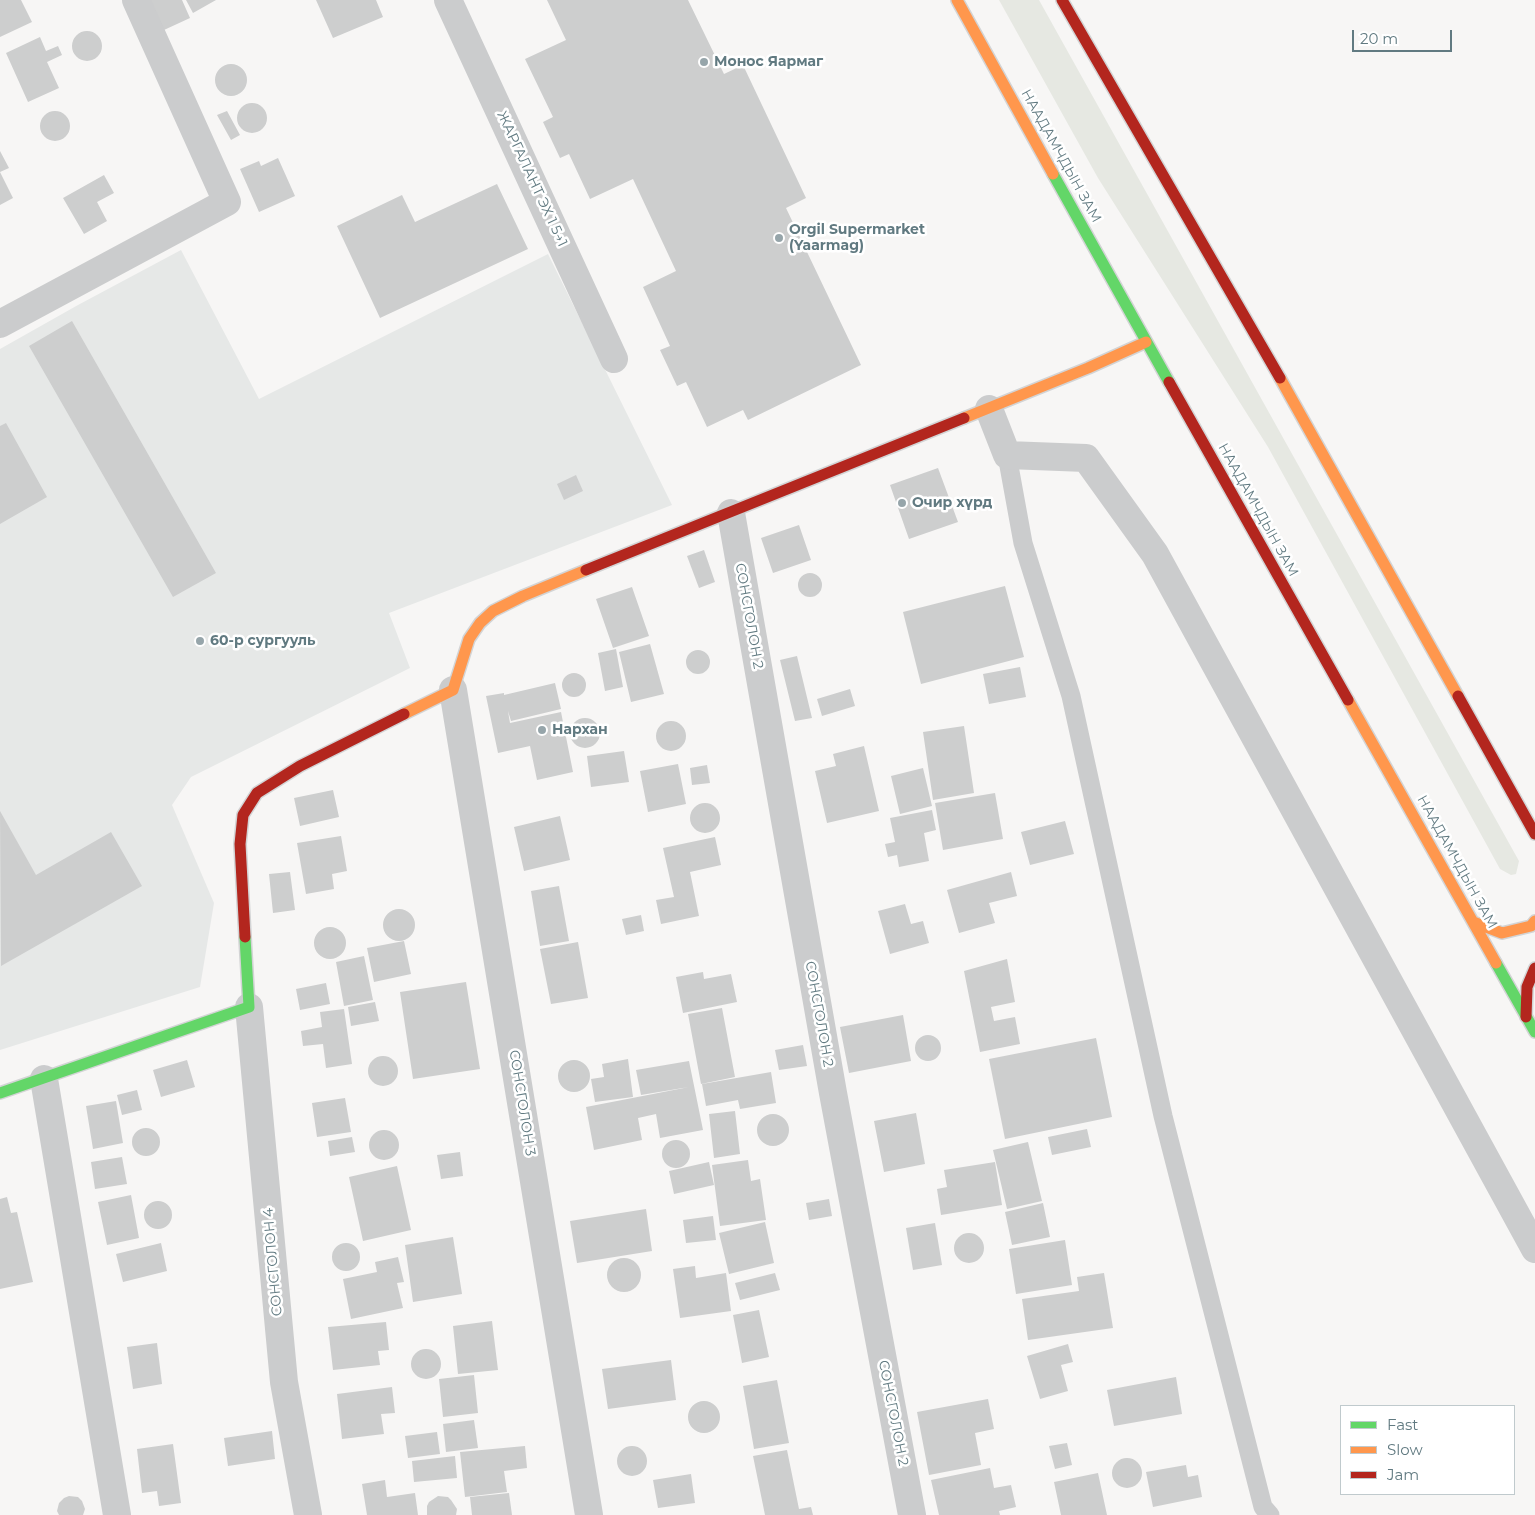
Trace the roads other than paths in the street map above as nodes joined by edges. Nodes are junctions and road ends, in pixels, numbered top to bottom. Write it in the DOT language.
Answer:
graph roads {
  1 [pos="136,0"];
  2 [pos="448,0"];
  3 [pos="957,0"];
  4 [pos="1062,0"];
  5 [pos="0,324"];
  6 [pos="1146,342"];
  7 [pos="614,359"];
  8 [pos="989,409"];
  9 [pos="1007,454"];
  10 [pos="731,513"];
  11 [pos="453,690"];
  12 [pos="1535,834"];
  13 [pos="1535,921"];
  14 [pos="1473,922"];
  15 [pos="1535,968"];
  16 [pos="249,1007"];
  17 [pos="1526,1017"];
  18 [pos="1535,1032"];
  19 [pos="44,1079"];
  20 [pos="0,1093"];
  21 [pos="1535,1249"];
  22 [pos="117,1515"];
  23 [pos="308,1515"];
  24 [pos="589,1515"];
  25 [pos="912,1515"];
  26 [pos="1270,1515"];
  1 -- 5 [label="street"];
  2 -- 7 [label="street, ЖАРГАЛАНТ ЭХ 1 5→1"];
  3 -- 6 [label="main road, НААДАМЧДЫН ЗАМ"];
  4 -- 12 [label="main road"];
  6 -- 8 [label="main road"];
  6 -- 14 [label="main road, НААДАМЧДЫН ЗАМ"];
  8 -- 9 [label="street"];
  8 -- 10 [label="main road"];
  9 -- 21 [label="street"];
  9 -- 26 [label="lane"];
  10 -- 11 [label="main road"];
  10 -- 25 [label="street, СОНСГОЛОН 2"];
  11 -- 16 [label="main road"];
  11 -- 24 [label="street, СОНСГОЛОН 3"];
  13 -- 14 [label="main road"];
  14 -- 17 [label="main road, НААДАМЧДЫН ЗАМ"];
  15 -- 17 [label="main road"];
  16 -- 19 [label="main road"];
  16 -- 23 [label="street, СОНСГОЛОН 4"];
  17 -- 18 [label="main road, НААДАМЧДЫН ЗАМ"];
  19 -- 20 [label="main road"];
  19 -- 22 [label="street"];
}
